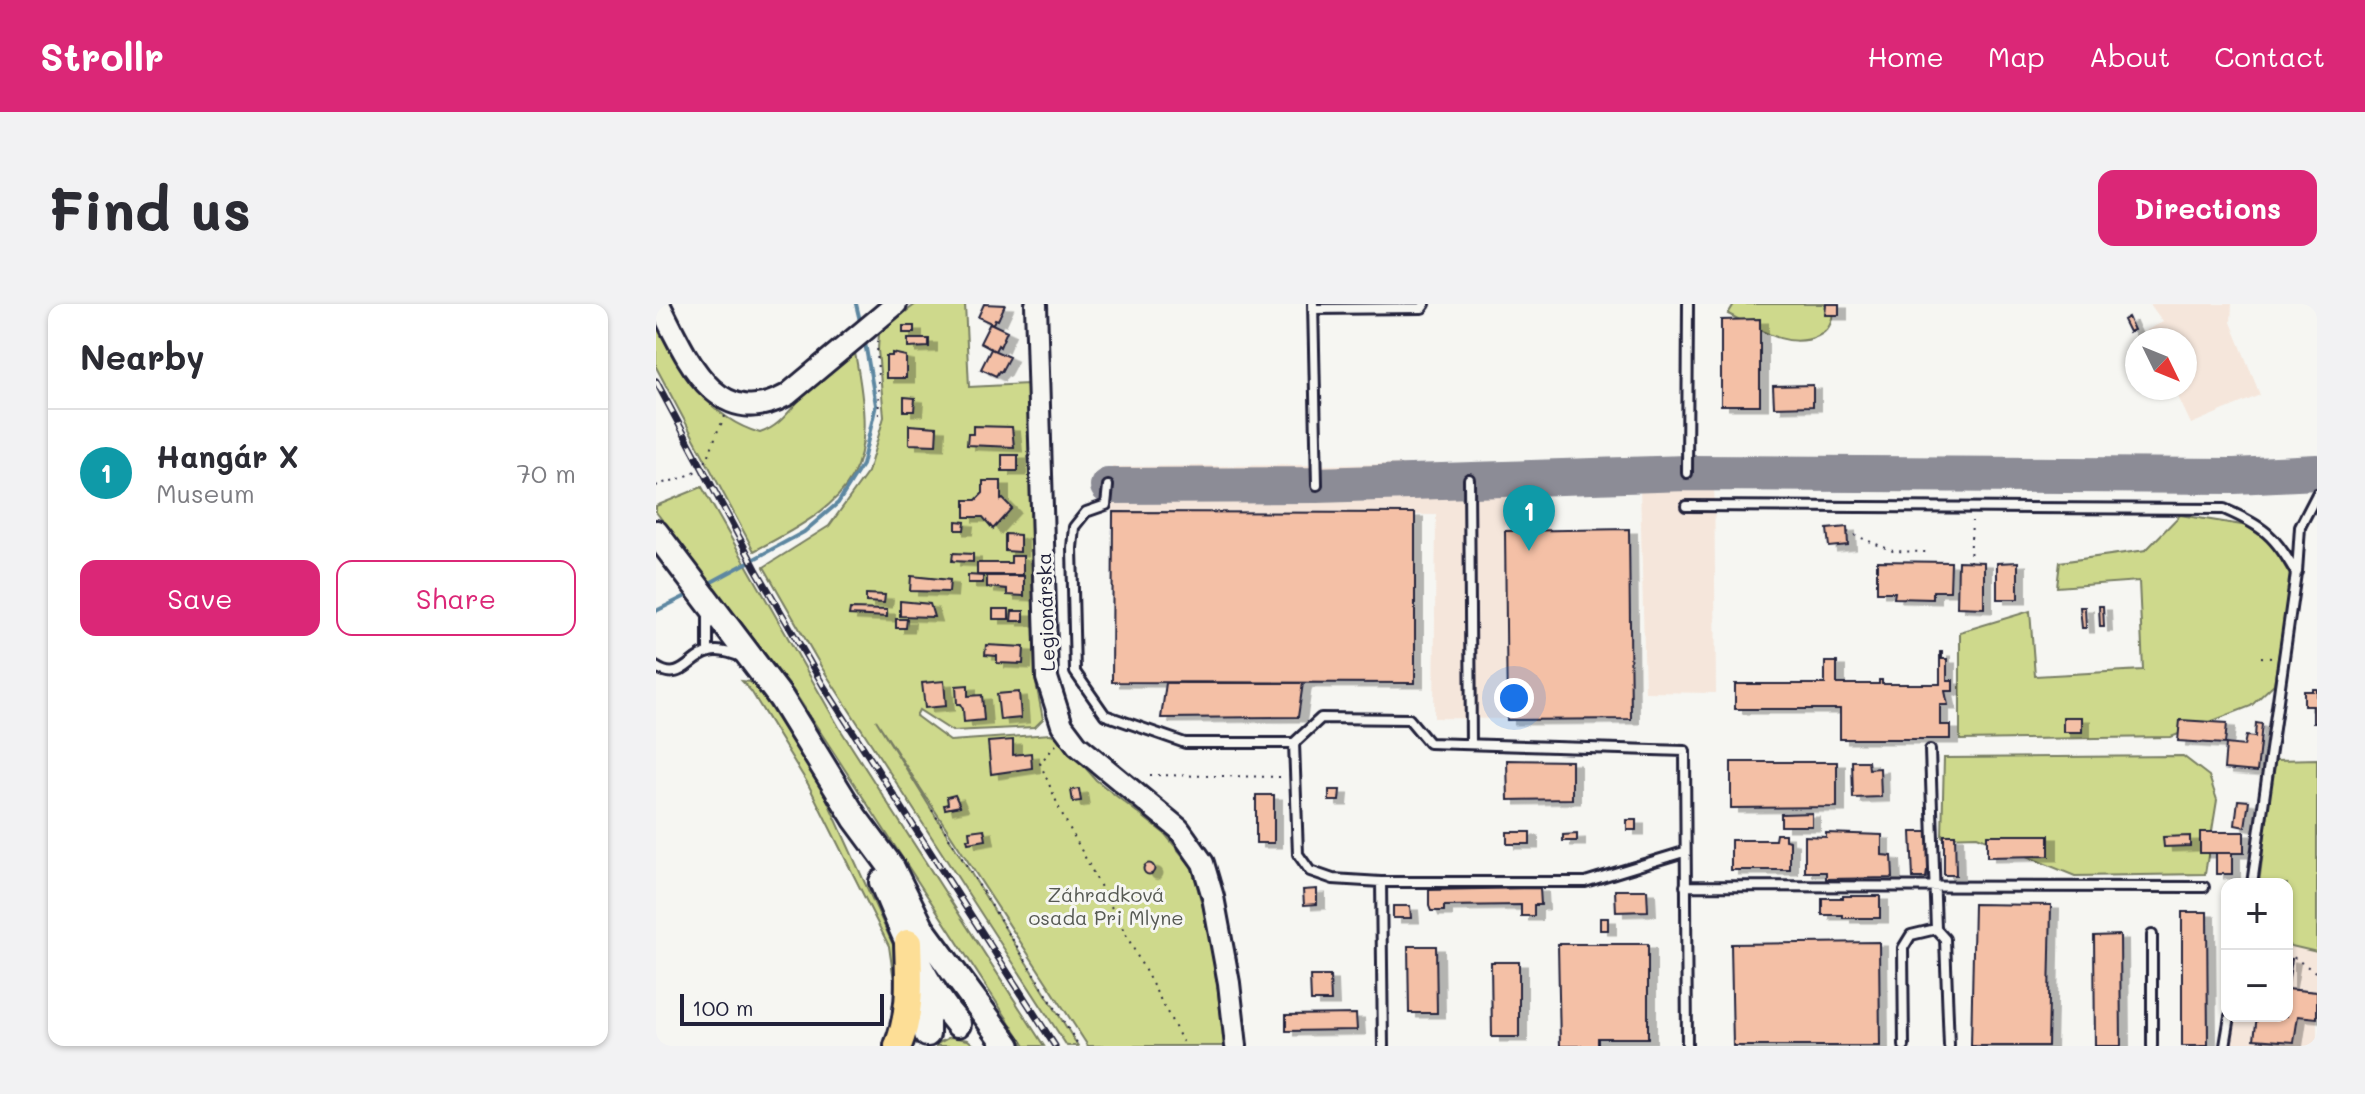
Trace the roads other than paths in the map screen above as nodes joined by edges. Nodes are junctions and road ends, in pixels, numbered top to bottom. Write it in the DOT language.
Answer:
graph roads {
  1 [pos="659,304"];
  2 [pos="1036,304"];
  3 [pos="1425,304"];
  4 [pos="1688,304"];
  5 [pos="1314,306"];
  6 [pos="885,313"];
  7 [pos="1687,473"];
  8 [pos="1469,479"];
  9 [pos="1317,485"];
  10 [pos="1108,486"];
  11 [pos="2317,494"];
  12 [pos="1686,506"];
  13 [pos="656,533"];
  14 [pos="2296,573"];
  15 [pos="706,602"];
  16 [pos="708,652"];
  17 [pos="754,663"];
  18 [pos="656,667"];
  19 [pos="1294,743"];
  20 [pos="1471,744"];
  21 [pos="1930,750"];
  22 [pos="855,818"];
  23 [pos="1684,852"];
  24 [pos="2253,878"];
  25 [pos="1381,882"];
  26 [pos="1685,886"];
  27 [pos="1936,887"];
  28 [pos="2204,887"];
  29 [pos="1936,929"];
  30 [pos="2152,935"];
  31 [pos="908,943"];
  32 [pos="2229,1022"];
  33 [pos="958,1024"];
  34 [pos="923,1040"];
  35 [pos="898,1046"];
  36 [pos="989,1046"];
  37 [pos="1008,1046"];
  38 [pos="1236,1046"];
  39 [pos="1383,1046"];
  40 [pos="1687,1046"];
  41 [pos="1904,1046"];
  42 [pos="1949,1046"];
  43 [pos="2152,1046"];
  44 [pos="2225,1046"];
  1 -- 6 [label="street"];
  2 -- 38 [label="street, Legionárska"];
  3 -- 5 [label="lane"];
  4 -- 7 [label="lane"];
  5 -- 9 [label="lane"];
  8 -- 20 [label="lane"];
  10 -- 19 [label="lane"];
  11 -- 14 [label="lane"];
  12 -- 14 [label="lane"];
  13 -- 15 [label="main road"];
  14 -- 24 [label="lane"];
  15 -- 16 [label="lane"];
  15 -- 17 [label="main road"];
  16 -- 17 [label="lane"];
  16 -- 18 [label="lane"];
  17 -- 22 [label="main road"];
  19 -- 20 [label="lane"];
  19 -- 25 [label="lane"];
  20 -- 23 [label="lane"];
  21 -- 27 [label="lane"];
  22 -- 31 [label="main road"];
  22 -- 37 [label="main road"];
  23 -- 25 [label="lane"];
  23 -- 26 [label="lane"];
  25 -- 39 [label="lane"];
  26 -- 27 [label="lane"];
  26 -- 40 [label="lane"];
  27 -- 28 [label="lane"];
  27 -- 29 [label="lane"];
  29 -- 41 [label="lane"];
  29 -- 42 [label="lane"];
  30 -- 43 [label="lane"];
  31 -- 33 [label="main road"];
  31 -- 34 [label="main road"];
  31 -- 35 [label="main road"];
  32 -- 44 [label="lane"];
  33 -- 34 [label="main road"];
  33 -- 36 [label="main road"];
}
